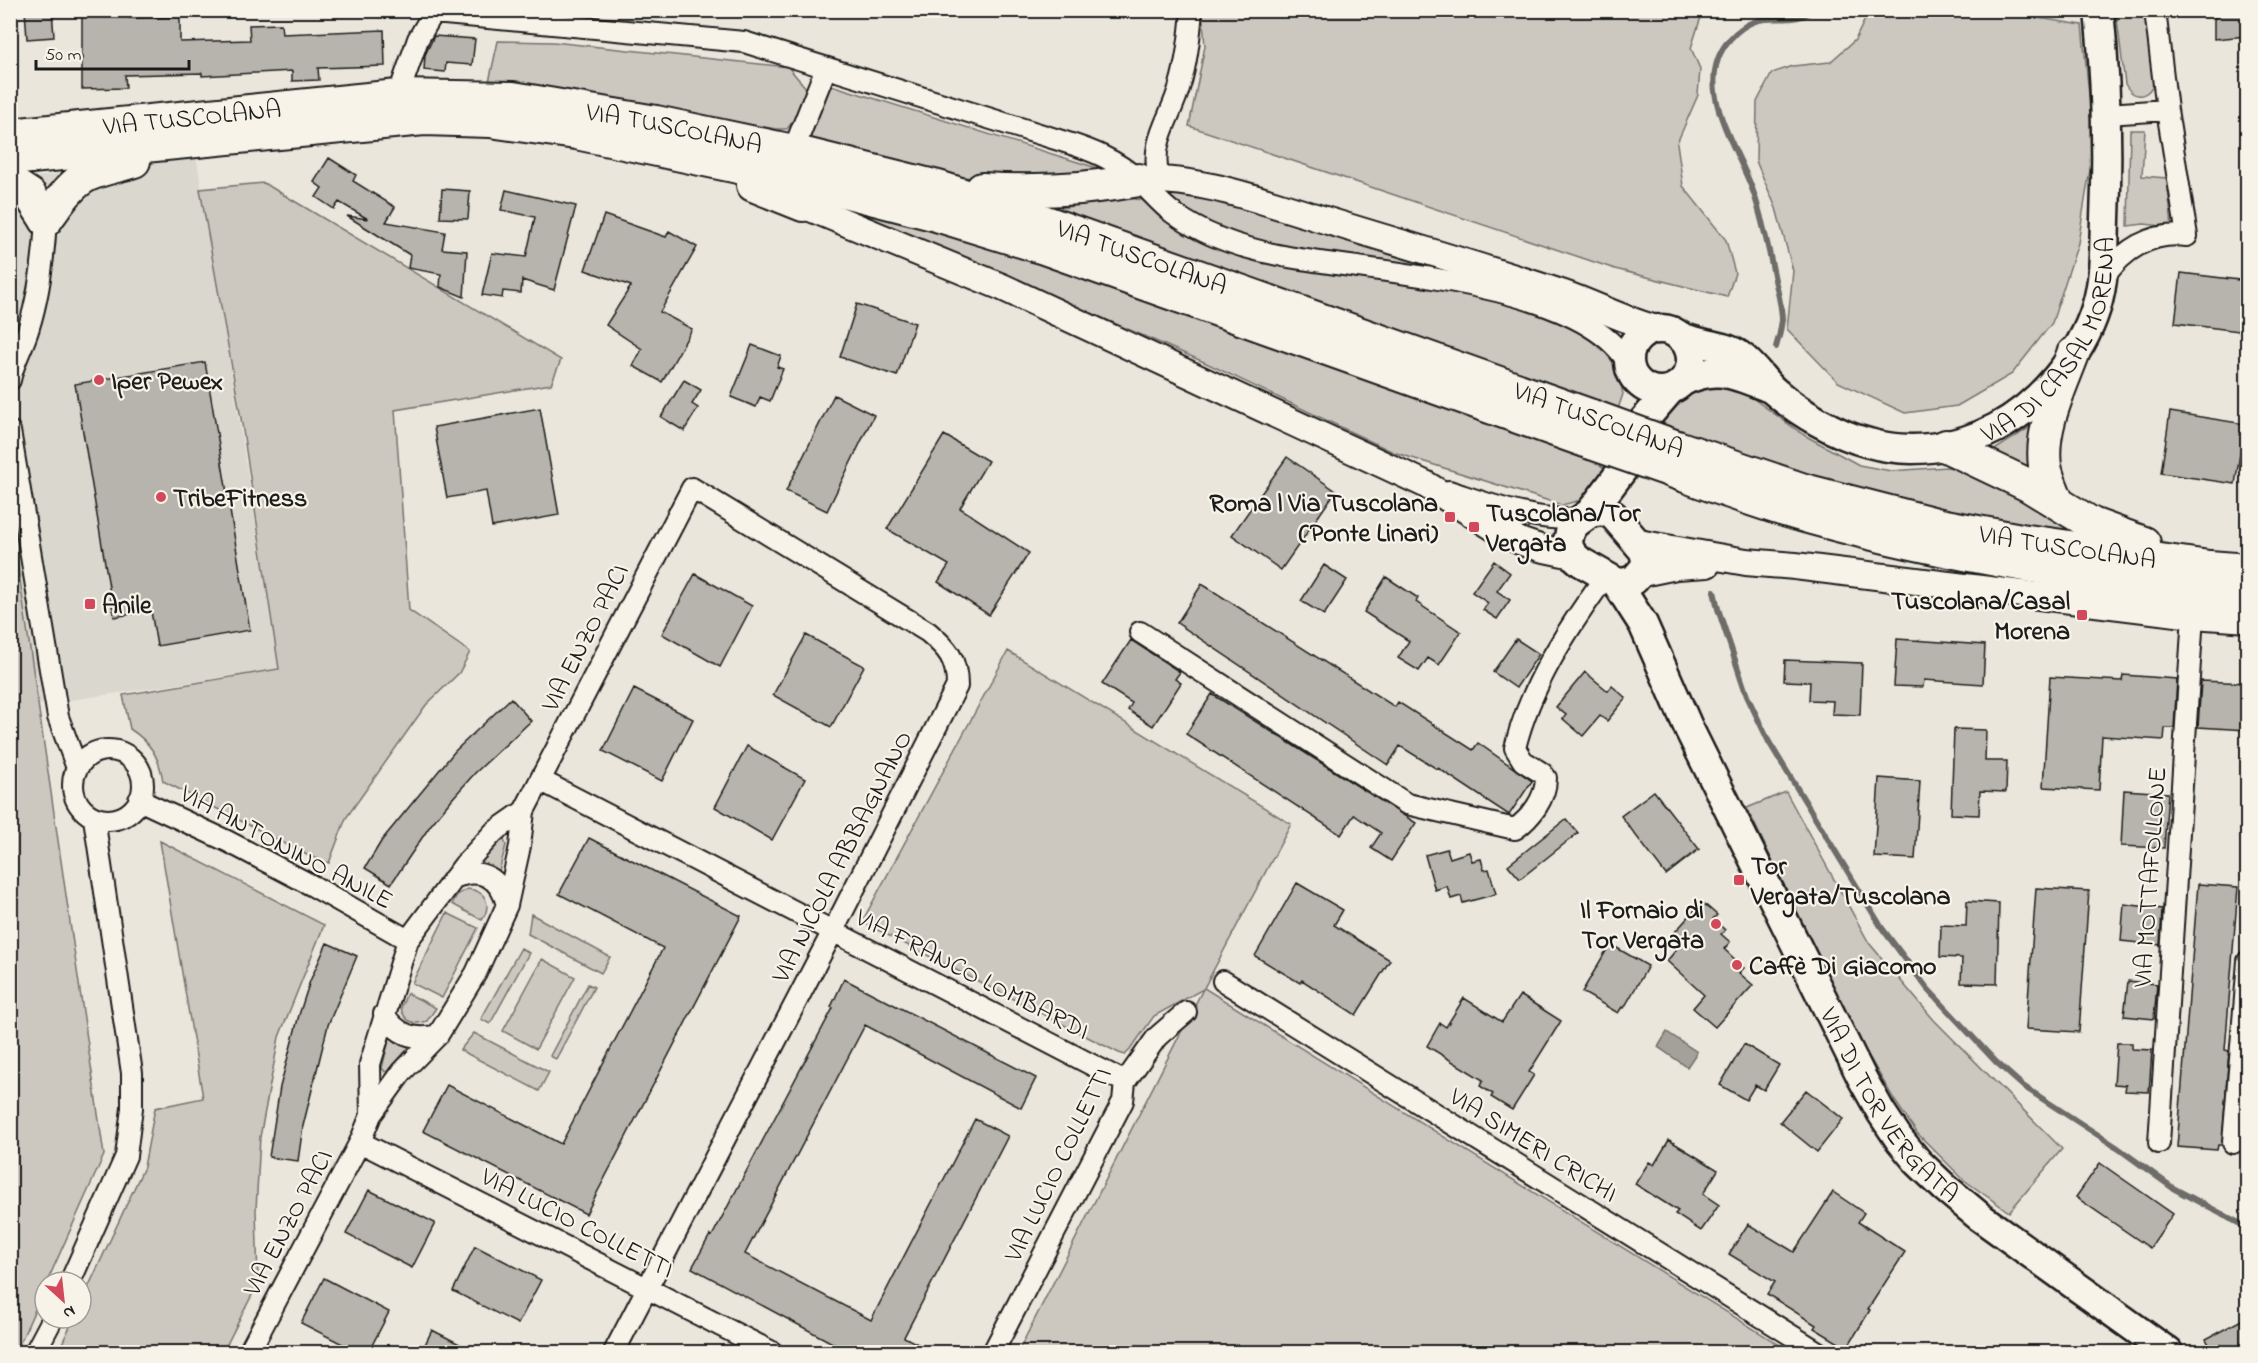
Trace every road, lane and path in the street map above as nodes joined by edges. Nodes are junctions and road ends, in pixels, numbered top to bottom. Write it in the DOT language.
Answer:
graph roads {
  1 [pos="1192,10"];
  2 [pos="2099,10"];
  3 [pos="2155,10"];
  4 [pos="435,12"];
  5 [pos="826,68"];
  6 [pos="398,96"];
  7 [pos="2167,110"];
  8 [pos="2107,114"];
  9 [pos="10,135"];
  10 [pos="65,141"];
  11 [pos="167,143"];
  12 [pos="793,151"];
  13 [pos="659,152"];
  14 [pos="10,159"];
  15 [pos="1149,179"];
  16 [pos="10,182"];
  17 [pos="938,187"];
  18 [pos="803,205"];
  19 [pos="46,220"];
  20 [pos="2103,279"];
  21 [pos="1668,332"];
  22 [pos="2073,354"];
  23 [pos="1632,370"];
  24 [pos="10,380"];
  25 [pos="1677,385"];
  26 [pos="1772,389"];
  27 [pos="1591,429"];
  28 [pos="10,431"];
  29 [pos="1632,446"];
  30 [pos="1946,446"];
  31 [pos="1673,458"];
  32 [pos="1425,484"];
  33 [pos="692,488"];
  34 [pos="2057,501"];
  35 [pos="1587,515"];
  36 [pos="1632,536"];
  37 [pos="1572,555"];
  38 [pos="1746,562"];
  39 [pos="2209,567"];
  40 [pos="2247,570"];
  41 [pos="1626,577"];
  42 [pos="2247,595"];
  43 [pos="2193,615"];
  44 [pos="2247,619"];
  45 [pos="1140,632"];
  46 [pos="77,768"];
  47 [pos="540,780"];
  48 [pos="139,800"];
  49 [pos="524,811"];
  50 [pos="94,818"];
  51 [pos="454,878"];
  52 [pos="507,905"];
  53 [pos="833,931"];
  54 [pos="408,940"];
  55 [pos="2247,961"];
  56 [pos="1222,981"];
  57 [pos="1186,1012"];
  58 [pos="384,1014"];
  59 [pos="438,1035"];
  60 [pos="1125,1082"];
  61 [pos="371,1115"];
  62 [pos="360,1142"];
  63 [pos="2159,1143"];
  64 [pos="2233,1143"];
  65 [pos="75,1270"];
  66 [pos="648,1288"];
  67 [pos="47,1330"];
  68 [pos="35,1353"];
  69 [pos="249,1353"];
  70 [pos="614,1353"];
  71 [pos="772,1353"];
  72 [pos="993,1353"];
  73 [pos="1818,1353"];
  74 [pos="2168,1353"];
  1 -- 15 [label="street"];
  2 -- 8 [label="main road, VIA DI CASAL MORENA"];
  3 -- 7 [label="street"];
  4 -- 5 [label="street, VIA TUSCOLANA"];
  4 -- 6 [label="street"];
  5 -- 12 [label="street"];
  5 -- 15 [label="street, VIA TUSCOLANA"];
  6 -- 10 [label="main road, VIA TUSCOLANA"];
  6 -- 12 [label="main road, VIA TUSCOLANA"];
  7 -- 8 [label="street"];
  7 -- 20 [label="street"];
  8 -- 20 [label="main road, VIA DI CASAL MORENA"];
  9 -- 10 [label="main road, VIA TUSCOLANA"];
  10 -- 11 [label="main road, VIA TUSCOLANA"];
  10 -- 14 [label="main road, VIA TUSCOLANA"];
  10 -- 19 [label="main road"];
  11 -- 13 [label="main road, VIA TUSCOLANA"];
  11 -- 19 [label="main road"];
  12 -- 17 [label="main road, VIA TUSCOLANA"];
  13 -- 18 [label="main road"];
  13 -- 27 [label="main road, VIA TUSCOLANA"];
  15 -- 17 [label="main road"];
  15 -- 21 [label="street"];
  15 -- 23 [label="street, VIA TUSCOLANA"];
  16 -- 19 [label="main road"];
  17 -- 27 [label="main road, VIA TUSCOLANA"];
  18 -- 32 [label="street"];
  19 -- 24 [label="street"];
  20 -- 22 [label="main road, VIA DI CASAL MORENA"];
  21 -- 23 [label="main road"];
  21 -- 25 [label="main road"];
  21 -- 26 [label="main road, VIA DI CASAL MORENA"];
  22 -- 30 [label="main road, VIA DI CASAL MORENA"];
  22 -- 34 [label="main road"];
  23 -- 25 [label="main road"];
  23 -- 29 [label="main road"];
  25 -- 26 [label="main road, VIA DI CASAL MORENA"];
  25 -- 29 [label="main road"];
  26 -- 30 [label="main road, VIA DI CASAL MORENA"];
  27 -- 31 [label="main road, VIA TUSCOLANA, bridge"];
  28 -- 46 [label="street"];
  29 -- 35 [label="main road"];
  29 -- 36 [label="main road"];
  30 -- 34 [label="main road"];
  31 -- 39 [label="main road, VIA TUSCOLANA"];
  31 -- 42 [label="main road, VIA TUSCOLANA"];
  32 -- 35 [label="street"];
  32 -- 37 [label="street"];
  33 -- 47 [label="street, VIA ENZO PACI"];
  33 -- 53 [label="street, VIA NICOLA ABBAGNANO"];
  34 -- 39 [label="main road"];
  35 -- 36 [label="main road"];
  35 -- 37 [label="main road"];
  36 -- 38 [label="street, VIA TUSCOLANA"];
  36 -- 41 [label="main road"];
  37 -- 41 [label="main road"];
  38 -- 41 [label="street"];
  38 -- 43 [label="street, VIA TUSCOLANA"];
  39 -- 40 [label="main road, VIA TUSCOLANA"];
  41 -- 45 [label="street"];
  41 -- 74 [label="main road, VIA DI TOR VERGATA"];
  43 -- 44 [label="street, VIA TUSCOLANA"];
  43 -- 63 [label="street, VIA MOTTAFOLLONE"];
  46 -- 48 [label="street, VIA ANTONINO ANILE"];
  46 -- 50 [label="street"];
  47 -- 49 [label="street, VIA ENZO PACI"];
  47 -- 53 [label="street, VIA FRANCO LOMBARDI"];
  48 -- 50 [label="street, VIA ANTONINO ANILE"];
  48 -- 54 [label="street, VIA ANTONINO ANILE"];
  49 -- 51 [label="street, VIA ENZO PACI"];
  49 -- 52 [label="street, VIA ENZO PACI"];
  50 -- 65 [label="street"];
  51 -- 52 [label="street"];
  51 -- 54 [label="street, VIA ENZO PACI"];
  52 -- 59 [label="street, VIA ENZO PACI"];
  53 -- 60 [label="street, VIA FRANCO LOMBARDI"];
  53 -- 66 [label="street, VIA NICOLA ABBAGNANO"];
  54 -- 58 [label="street, VIA ENZO PACI"];
  55 -- 64 [label="street"];
  56 -- 73 [label="street, VIA SIMERI CRICHI"];
  57 -- 60 [label="street, VIA LUCIO COLLETTI"];
  58 -- 59 [label="street"];
  58 -- 61 [label="street, VIA ENZO PACI"];
  59 -- 61 [label="street, VIA ENZO PACI"];
  60 -- 72 [label="street, VIA LUCIO COLLETTI"];
  61 -- 62 [label="street, VIA ENZO PACI"];
  62 -- 66 [label="street, VIA LUCIO COLLETTI"];
  62 -- 69 [label="street, VIA ENZO PACI"];
  66 -- 70 [label="street, VIA NICOLA ABBAGNANO"];
  66 -- 71 [label="street, VIA LUCIO COLLETTI"];
  67 -- 68 [label="street"];
}
